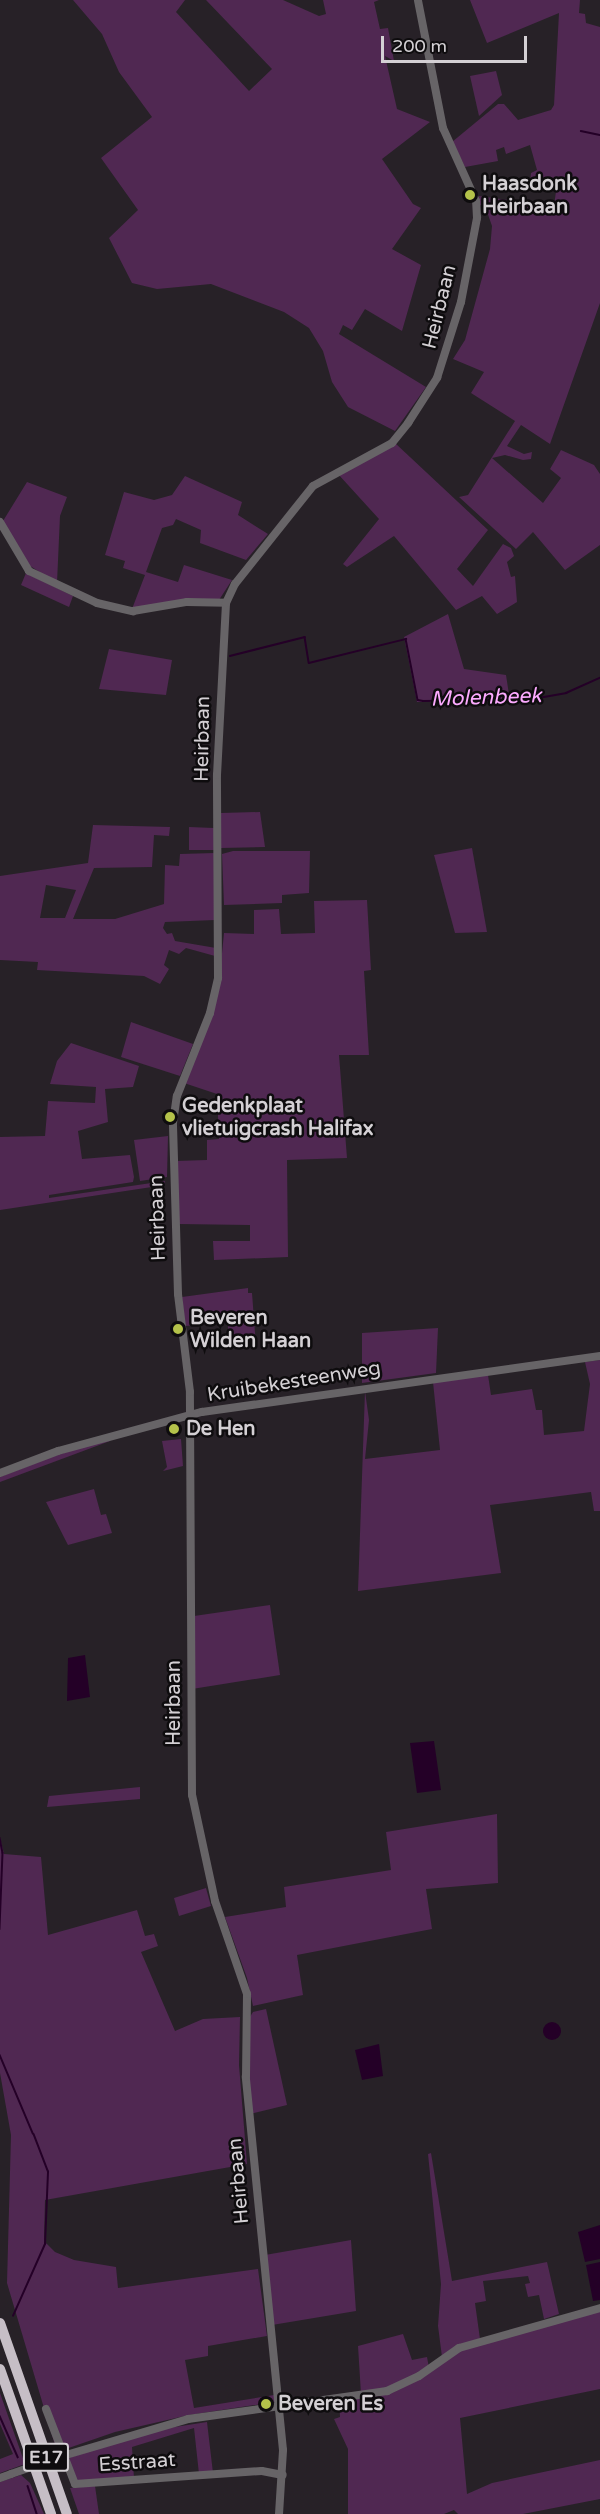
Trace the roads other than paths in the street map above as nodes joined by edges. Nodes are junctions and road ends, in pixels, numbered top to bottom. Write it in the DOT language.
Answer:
graph roads {
  1 [pos="418,0"];
  2 [pos="0,522"];
  3 [pos="226,603"];
  4 [pos="600,1356"];
  5 [pos="190,1414"];
  6 [pos="0,1473"];
  7 [pos="600,2308"];
  8 [pos="0,2323"];
  9 [pos="0,2369"];
  10 [pos="279,2406"];
  11 [pos="46,2409"];
  12 [pos="283,2475"];
  13 [pos="0,2478"];
  14 [pos="51,2514"];
  15 [pos="67,2514"];
  16 [pos="279,2514"];
  1 -- 3 [label="street, Heirbaan"];
  2 -- 3 [label="street"];
  3 -- 5 [label="street, Heirbaan"];
  4 -- 5 [label="street, Kruibekesteenweg"];
  5 -- 6 [label="street, Kruibekesteenweg"];
  5 -- 10 [label="street, Heirbaan"];
  7 -- 10 [label="street"];
  8 -- 15 [label="highway, E17"];
  9 -- 14 [label="highway, E17"];
  10 -- 12 [label="street, Heirbaan"];
  10 -- 13 [label="street, bridge"];
  11 -- 12 [label="street, Esstraat"];
  12 -- 16 [label="street, Heirbaan"];
}
